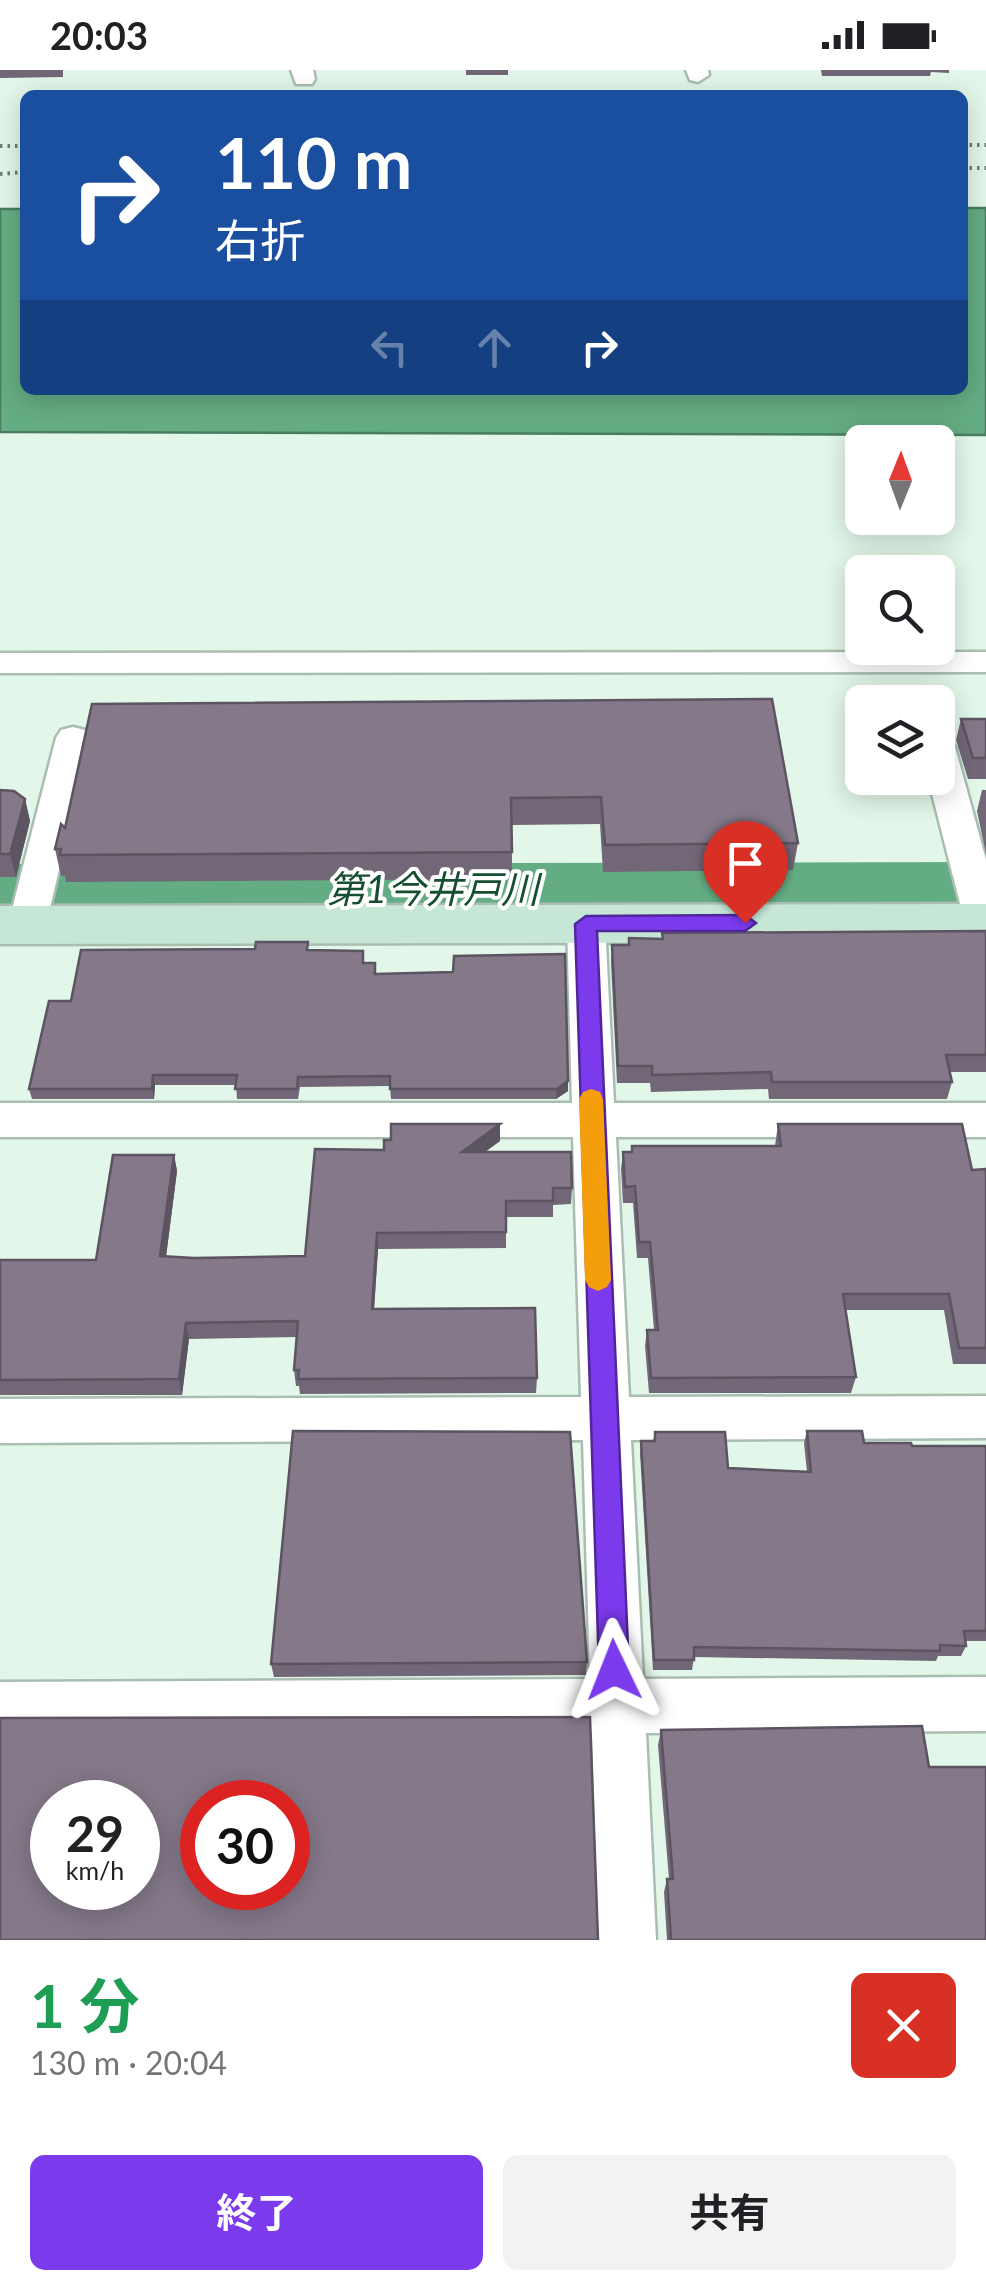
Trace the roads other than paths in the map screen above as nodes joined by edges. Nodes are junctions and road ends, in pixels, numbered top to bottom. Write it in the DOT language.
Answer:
graph roads {
  1 [pos="986,662"];
  2 [pos="0,663"];
  3 [pos="73,738"];
  4 [pos="962,795"];
  5 [pos="19,797"];
  6 [pos="58,798"];
  7 [pos="586,924"];
  8 [pos="985,924"];
  9 [pos="11,927"];
  10 [pos="0,1120"];
  11 [pos="592,1120"];
  12 [pos="986,1120"];
  13 [pos="986,1417"];
  14 [pos="603,1418"];
  15 [pos="0,1422"];
  16 [pos="986,1704"];
  17 [pos="616,1706"];
  18 [pos="0,1709"];
  19 [pos="627,1940"];
  1 -- 2 [label="street"];
  3 -- 6 [label="street"];
  4 -- 8 [label="street"];
  5 -- 6 [label="street"];
  6 -- 9 [label="street"];
  7 -- 8 [label="street"];
  7 -- 9 [label="street"];
  7 -- 11 [label="street"];
  10 -- 11 [label="street"];
  11 -- 12 [label="street"];
  11 -- 14 [label="street"];
  13 -- 14 [label="street"];
  14 -- 15 [label="street"];
  14 -- 17 [label="street"];
  16 -- 17 [label="street"];
  17 -- 18 [label="street"];
  17 -- 19 [label="street"];
}
